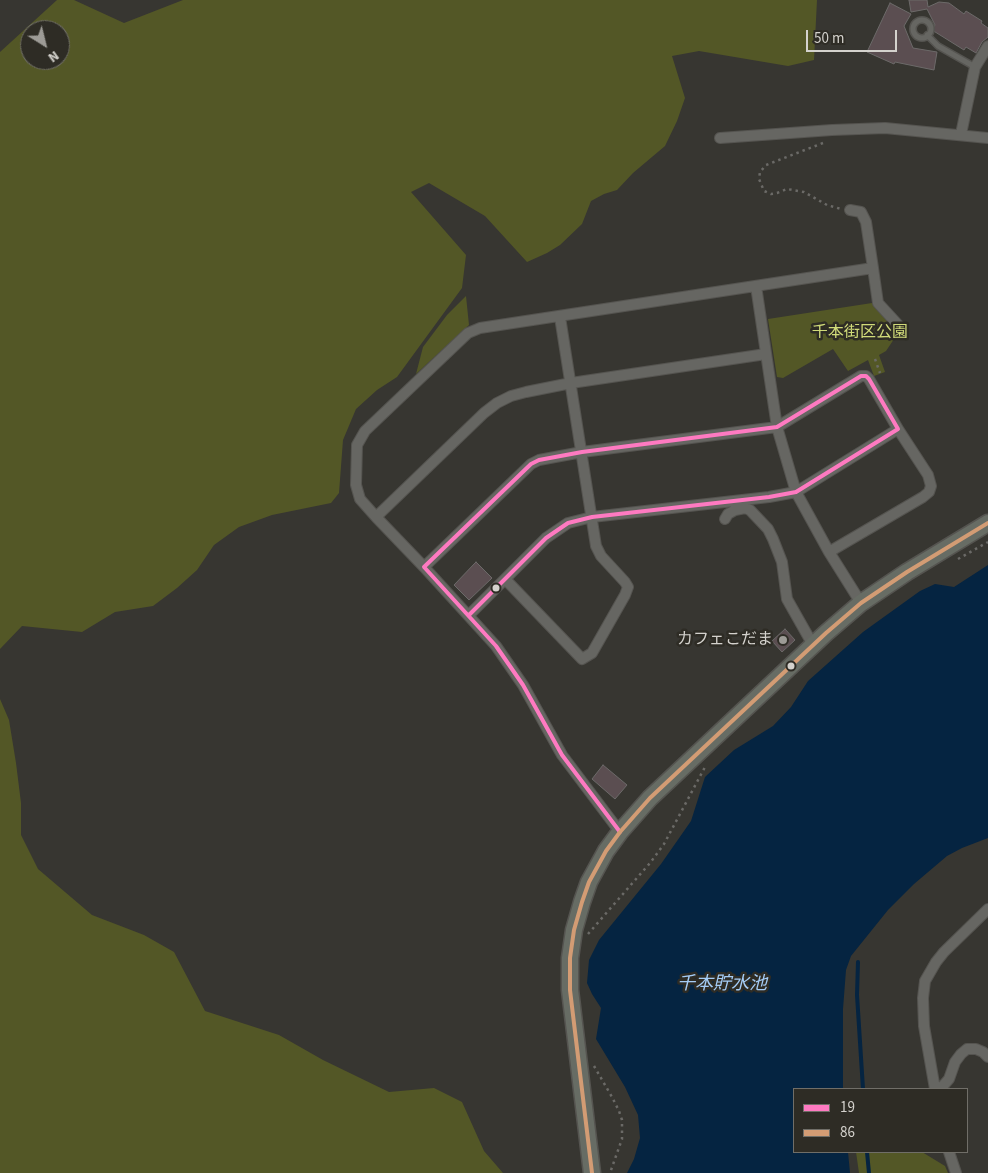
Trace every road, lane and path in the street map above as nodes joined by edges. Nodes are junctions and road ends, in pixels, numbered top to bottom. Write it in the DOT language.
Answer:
graph roads {
  1 [pos="927,35"];
  2 [pos="988,46"];
  3 [pos="975,67"];
  4 [pos="832,130"];
  5 [pos="961,134"];
  6 [pos="720,138"];
  7 [pos="988,138"];
  8 [pos="850,210"];
  9 [pos="873,268"];
  10 [pos="756,286"];
  11 [pos="560,317"];
  12 [pos="901,328"];
  13 [pos="766,354"];
  14 [pos="875,358"];
  15 [pos="880,373"];
  16 [pos="571,383"];
  17 [pos="777,427"];
  18 [pos="898,429"];
  19 [pos="582,452"];
  20 [pos="796,492"];
  21 [pos="376,517"];
  22 [pos="592,517"];
  23 [pos="725,519"];
  24 [pos="988,523"];
  25 [pos="988,542"];
  26 [pos="828,552"];
  27 [pos="952,562"];
  28 [pos="424,567"];
  29 [pos="505,579"];
  30 [pos="861,603"];
  31 [pos="469,615"];
  32 [pos="813,645"];
  33 [pos="707,763"];
  34 [pos="620,832"];
  35 [pos="988,909"];
  36 [pos="586,938"];
  37 [pos="988,1057"];
  38 [pos="591,1060"];
  39 [pos="935,1088"];
  40 [pos="938,1088"];
  41 [pos="949,1153"];
  42 [pos="592,1173"];
  43 [pos="610,1173"];
  44 [pos="956,1173"];
  1 -- 3 [label="lane"];
  2 -- 3 [label="street"];
  3 -- 5 [label="street"];
  4 -- 5 [label="street"];
  4 -- 6 [label="street"];
  4 -- 8 [label="path"];
  5 -- 7 [label="street"];
  8 -- 9 [label="street"];
  9 -- 10 [label="street"];
  9 -- 12 [label="street"];
  10 -- 11 [label="street"];
  10 -- 13 [label="street"];
  11 -- 16 [label="street"];
  11 -- 21 [label="street"];
  13 -- 16 [label="street"];
  13 -- 17 [label="street"];
  14 -- 15 [label="path"];
  16 -- 19 [label="street"];
  16 -- 21 [label="street"];
  17 -- 18 [label="street"];
  17 -- 19 [label="street"];
  17 -- 20 [label="street"];
  18 -- 20 [label="street"];
  18 -- 26 [label="street"];
  19 -- 22 [label="street"];
  19 -- 28 [label="street"];
  20 -- 22 [label="street"];
  20 -- 26 [label="street"];
  21 -- 28 [label="street"];
  22 -- 29 [label="street"];
  22 -- 29 [label="street"];
  23 -- 32 [label="street"];
  24 -- 30 [label="main road"];
  25 -- 27 [label="path"];
  26 -- 30 [label="street"];
  28 -- 31 [label="street"];
  29 -- 31 [label="street"];
  30 -- 32 [label="main road"];
  31 -- 34 [label="street"];
  32 -- 34 [label="main road"];
  33 -- 36 [label="path"];
  34 -- 42 [label="main road"];
  35 -- 39 [label="street"];
  37 -- 40 [label="street"];
  38 -- 43 [label="path"];
  41 -- 44 [label="street"];
}
